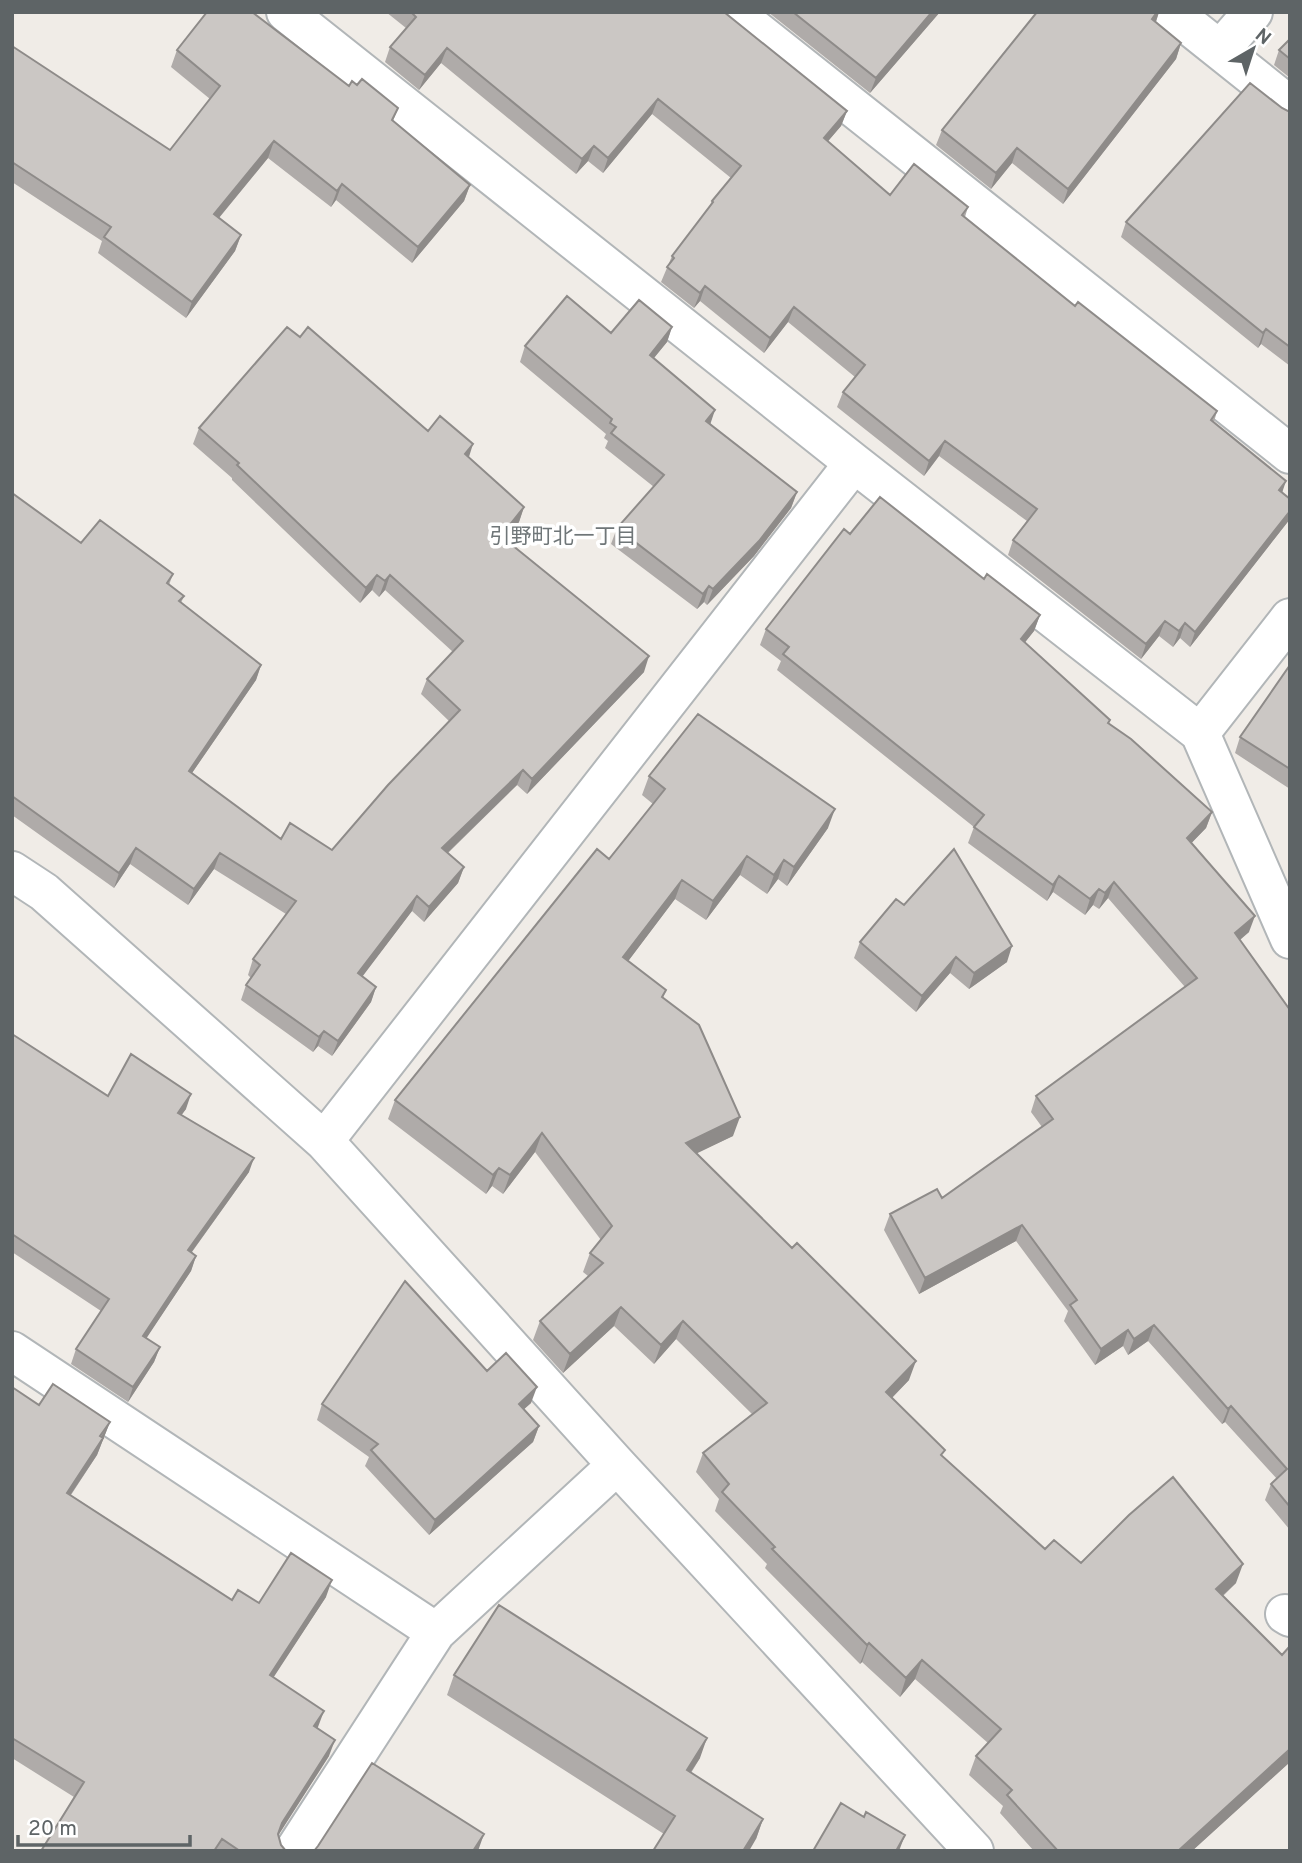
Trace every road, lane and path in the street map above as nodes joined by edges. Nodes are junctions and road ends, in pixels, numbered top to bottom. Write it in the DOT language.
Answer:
graph roads {
  1 [pos="286,12"];
  2 [pos="733,12"];
  3 [pos="1172,12"];
  4 [pos="1253,12"];
  5 [pos="1220,50"];
  6 [pos="1290,106"];
  7 [pos="1290,454"];
  8 [pos="854,463"];
  9 [pos="1290,618"];
  10 [pos="1200,733"];
  11 [pos="12,871"];
  12 [pos="1290,939"];
  13 [pos="324,1141"];
  14 [pos="12,1351"];
  15 [pos="617,1465"];
  16 [pos="436,1632"];
  17 [pos="293,1851"];
  18 [pos="974,1851"];
  1 -- 8 [label="street"];
  2 -- 7 [label="street"];
  3 -- 5 [label="street"];
  4 -- 5 [label="street"];
  5 -- 6 [label="street"];
  8 -- 10 [label="street"];
  8 -- 13 [label="street"];
  9 -- 10 [label="street"];
  10 -- 12 [label="street"];
  11 -- 13 [label="street"];
  13 -- 15 [label="street"];
  14 -- 16 [label="street"];
  15 -- 16 [label="street"];
  15 -- 18 [label="street"];
  16 -- 17 [label="street"];
}
